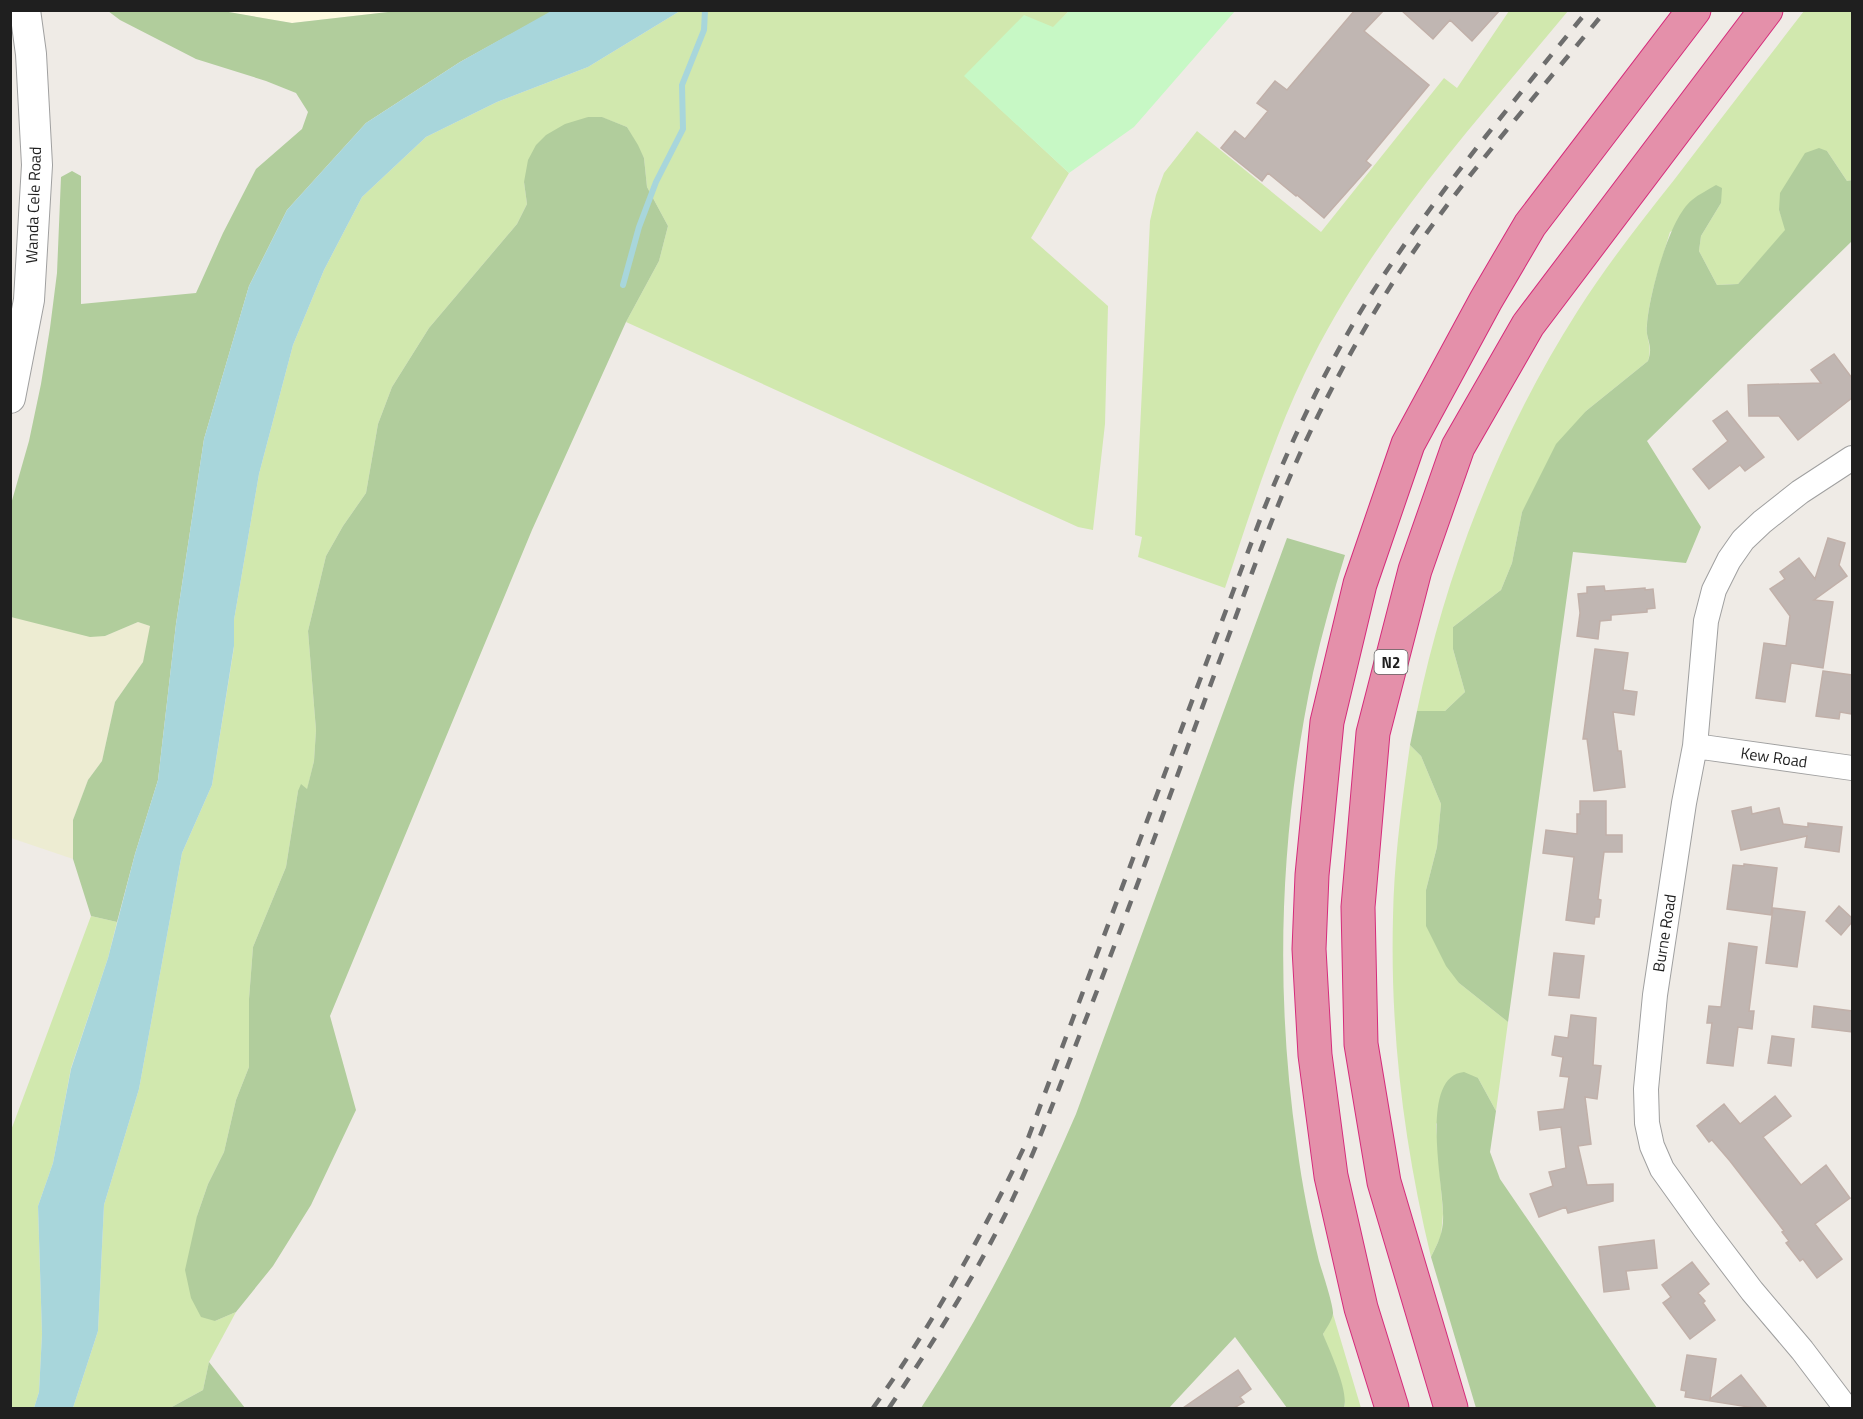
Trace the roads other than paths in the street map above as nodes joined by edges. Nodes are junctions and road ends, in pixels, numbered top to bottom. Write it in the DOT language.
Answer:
graph roads {
  1 [pos="25,10"];
  2 [pos="1694,10"];
  3 [pos="1766,10"];
  4 [pos="10,398"];
  5 [pos="1847,468"];
  6 [pos="1695,746"];
  7 [pos="1852,768"];
  8 [pos="1392,1408"];
  9 [pos="1451,1408"];
  10 [pos="1846,1408"];
  1 -- 4 [label="street, Wanda Cele Road"];
  2 -- 8 [label="highway"];
  3 -- 9 [label="highway, N2"];
  5 -- 6 [label="street, Burne Road"];
  6 -- 7 [label="street, Kew Road"];
  6 -- 10 [label="street, Burne Road"];
}
